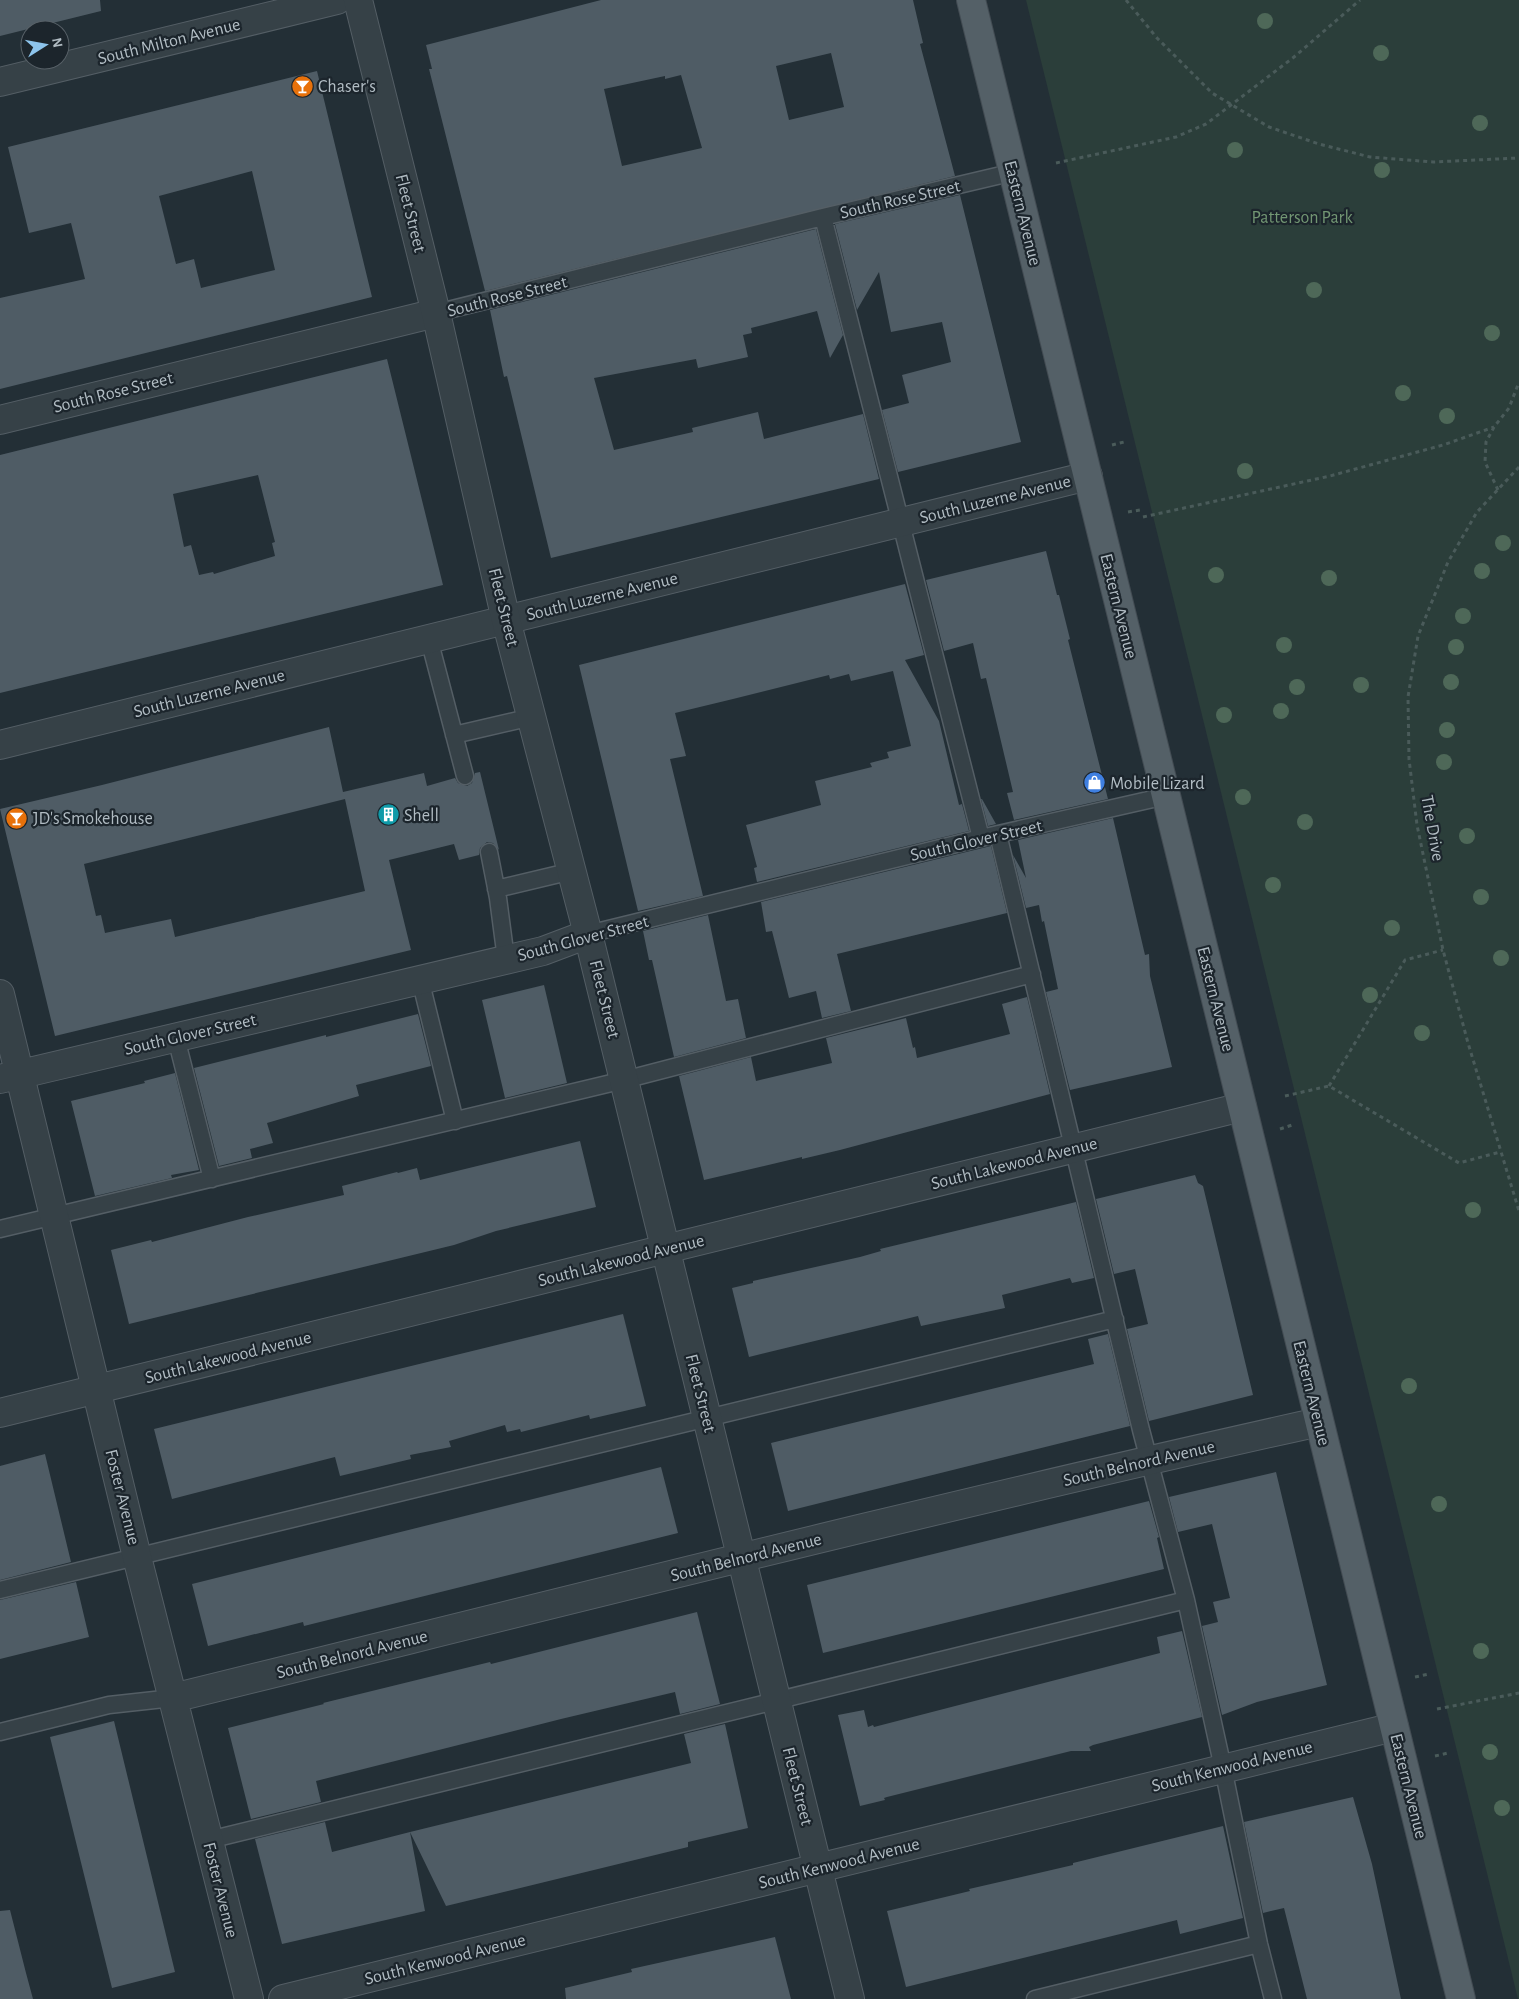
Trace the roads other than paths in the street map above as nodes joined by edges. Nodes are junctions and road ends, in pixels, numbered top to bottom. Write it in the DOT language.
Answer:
graph roads {
  1 [pos="337,0"];
  2 [pos="358,0"];
  3 [pos="971,0"];
  4 [pos="0,82"];
  5 [pos="1014,172"];
  6 [pos="823,217"];
  7 [pos="436,313"];
  8 [pos="0,420"];
  9 [pos="1088,476"];
  10 [pos="901,522"];
  11 [pos="506,620"];
  12 [pos="429,639"];
  13 [pos="532,717"];
  14 [pos="454,735"];
  15 [pos="0,745"];
  16 [pos="465,776"];
  17 [pos="1166,796"];
  18 [pos="998,834"];
  19 [pos="981,838"];
  20 [pos="489,852"];
  21 [pos="572,871"];
  22 [pos="496,889"];
  23 [pos="588,934"];
  24 [pos="506,959"];
  25 [pos="1032,974"];
  26 [pos="420,979"];
  27 [pos="0,994"];
  28 [pos="176,1038"];
  29 [pos="10,1076"];
  30 [pos="624,1080"];
  31 [pos="1242,1107"];
  32 [pos="454,1121"];
  33 [pos="1074,1148"];
  34 [pos="212,1179"];
  35 [pos="54,1215"];
  36 [pos="0,1229"];
  37 [pos="666,1249"];
  38 [pos="1114,1319"];
  39 [pos="97,1389"];
  40 [pos="0,1413"];
  41 [pos="708,1418"];
  42 [pos="1320,1422"];
  43 [pos="1148,1460"];
  44 [pos="137,1557"];
  45 [pos="742,1558"];
  46 [pos="0,1590"];
  47 [pos="1186,1600"];
  48 [pos="173,1698"];
  49 [pos="777,1700"];
  50 [pos="1394,1727"];
  51 [pos="0,1732"];
  52 [pos="1223,1768"];
  53 [pos="209,1840"];
  54 [pos="818,1868"];
  55 [pos="1259,1944"];
  56 [pos="249,1999"];
  57 [pos="283,1999"];
  58 [pos="850,1999"];
  59 [pos="1035,1999"];
  60 [pos="1273,1999"];
  61 [pos="1461,1999"];
  1 -- 4 [label="street, South Milton Avenue"];
  2 -- 7 [label="street, Fleet Street"];
  3 -- 5 [label="main road, Eastern Avenue"];
  5 -- 6 [label="lane, South Rose Street"];
  5 -- 9 [label="main road, Eastern Avenue"];
  6 -- 7 [label="lane, South Rose Street"];
  6 -- 10 [label="lane"];
  7 -- 8 [label="street, South Rose Street"];
  7 -- 11 [label="street, Fleet Street"];
  9 -- 10 [label="street, South Luzerne Avenue"];
  9 -- 17 [label="main road, Eastern Avenue"];
  10 -- 11 [label="street, South Luzerne Avenue"];
  10 -- 19 [label="lane"];
  11 -- 12 [label="street, South Luzerne Avenue"];
  11 -- 13 [label="street, Fleet Street"];
  12 -- 14 [label="lane"];
  12 -- 15 [label="street, South Luzerne Avenue"];
  13 -- 14 [label="lane"];
  13 -- 21 [label="street, Fleet Street"];
  14 -- 16 [label="lane"];
  17 -- 18 [label="lane, South Glover Street"];
  17 -- 31 [label="main road, Eastern Avenue"];
  18 -- 19 [label="lane, South Glover Street"];
  18 -- 25 [label="lane"];
  19 -- 23 [label="lane, South Glover Street"];
  20 -- 22 [label="lane"];
  21 -- 22 [label="lane"];
  21 -- 23 [label="street, Fleet Street"];
  22 -- 24 [label="lane"];
  23 -- 24 [label="street, South Glover Street"];
  23 -- 30 [label="street, Fleet Street"];
  24 -- 26 [label="street, South Glover Street"];
  25 -- 30 [label="lane"];
  25 -- 33 [label="lane"];
  26 -- 28 [label="street, South Glover Street"];
  26 -- 32 [label="lane"];
  27 -- 29 [label="street, Foster Avenue"];
  28 -- 29 [label="street, South Glover Street"];
  28 -- 34 [label="lane"];
  29 -- 35 [label="street, Foster Avenue"];
  30 -- 32 [label="lane"];
  30 -- 37 [label="street, Fleet Street"];
  31 -- 33 [label="street, South Lakewood Avenue"];
  31 -- 42 [label="main road, Eastern Avenue"];
  32 -- 34 [label="lane"];
  33 -- 37 [label="street, South Lakewood Avenue"];
  33 -- 38 [label="lane"];
  34 -- 35 [label="lane"];
  35 -- 36 [label="lane"];
  35 -- 39 [label="street, Foster Avenue"];
  37 -- 39 [label="street, South Lakewood Avenue"];
  37 -- 41 [label="street, Fleet Street"];
  38 -- 41 [label="lane"];
  38 -- 43 [label="lane"];
  39 -- 40 [label="street, South Lakewood Avenue"];
  39 -- 44 [label="street, Foster Avenue"];
  41 -- 44 [label="lane"];
  41 -- 45 [label="street, Fleet Street"];
  42 -- 43 [label="street, South Belnord Avenue"];
  42 -- 50 [label="main road, Eastern Avenue"];
  43 -- 45 [label="street, South Belnord Avenue"];
  43 -- 47 [label="lane"];
  44 -- 46 [label="lane"];
  44 -- 48 [label="street, Foster Avenue"];
  45 -- 48 [label="street, South Belnord Avenue"];
  45 -- 49 [label="street, Fleet Street"];
  47 -- 49 [label="lane"];
  47 -- 52 [label="lane"];
  48 -- 51 [label="lane"];
  48 -- 53 [label="street, Foster Avenue"];
  49 -- 53 [label="lane"];
  49 -- 54 [label="street, Fleet Street"];
  50 -- 52 [label="street, South Kenwood Avenue"];
  50 -- 61 [label="main road, Eastern Avenue"];
  52 -- 54 [label="street, South Kenwood Avenue"];
  52 -- 55 [label="lane"];
  53 -- 56 [label="street, Foster Avenue"];
  54 -- 57 [label="street, South Kenwood Avenue"];
  54 -- 58 [label="street, Fleet Street"];
  55 -- 59 [label="lane"];
  55 -- 60 [label="lane"];
}
